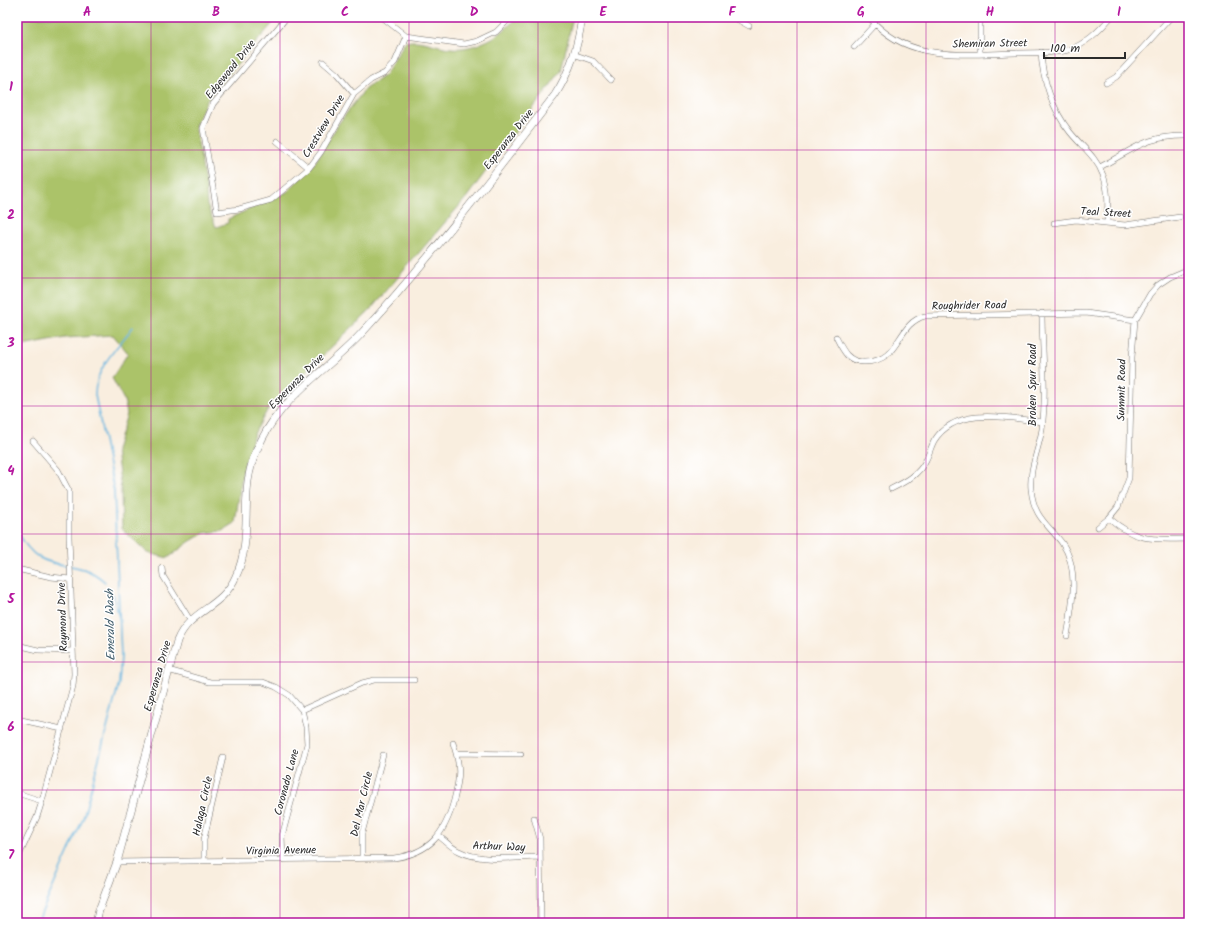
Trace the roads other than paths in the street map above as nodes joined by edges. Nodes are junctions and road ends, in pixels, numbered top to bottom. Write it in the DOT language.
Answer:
graph roads {
  1 [pos="286,17"];
  2 [pos="382,17"];
  3 [pos="511,17"];
  4 [pos="582,17"];
  5 [pos="733,17"];
  6 [pos="868,17"];
  7 [pos="980,17"];
  8 [pos="1111,17"];
  9 [pos="1171,17"];
  10 [pos="875,24"];
  11 [pos="749,26"];
  12 [pos="406,36"];
  13 [pos="854,46"];
  14 [pos="1041,52"];
  15 [pos="980,54"];
  16 [pos="576,55"];
  17 [pos="323,62"];
  18 [pos="612,80"];
  19 [pos="1106,83"];
  20 [pos="354,94"];
  21 [pos="1189,136"];
  22 [pos="277,141"];
  23 [pos="1100,167"];
  24 [pos="309,168"];
  25 [pos="217,212"];
  26 [pos="1180,217"];
  27 [pos="1054,223"];
  28 [pos="1107,223"];
  29 [pos="1189,269"];
  30 [pos="1042,313"];
  31 [pos="1135,320"];
  32 [pos="836,337"];
  33 [pos="1042,422"];
  34 [pos="33,441"];
  35 [pos="891,489"];
  36 [pos="1109,518"];
  37 [pos="1098,527"];
  38 [pos="1189,539"];
  39 [pos="162,568"];
  40 [pos="17,569"];
  41 [pos="70,579"];
  42 [pos="190,620"];
  43 [pos="1067,636"];
  44 [pos="17,645"];
  45 [pos="73,651"];
  46 [pos="168,670"];
  47 [pos="414,680"];
  48 [pos="302,710"];
  49 [pos="17,719"];
  50 [pos="62,729"];
  51 [pos="453,743"];
  52 [pos="457,753"];
  53 [pos="521,754"];
  54 [pos="383,755"];
  55 [pos="223,756"];
  56 [pos="17,793"];
  57 [pos="42,801"];
  58 [pos="534,818"];
  59 [pos="439,836"];
  60 [pos="540,857"];
  61 [pos="362,858"];
  62 [pos="17,860"];
  63 [pos="283,860"];
  64 [pos="204,861"];
  65 [pos="117,862"];
  66 [pos="96,923"];
  67 [pos="541,923"];
  1 -- 25 [label="street, Edgewood Drive"];
  2 -- 12 [label="street"];
  3 -- 12 [label="street"];
  4 -- 16 [label="main road, Esperanza Drive"];
  5 -- 11 [label="street"];
  6 -- 10 [label="street, Shemiran Street"];
  7 -- 15 [label="street"];
  8 -- 14 [label="street, Shemiran Street"];
  9 -- 19 [label="street"];
  10 -- 13 [label="street"];
  10 -- 15 [label="street, Shemiran Street"];
  12 -- 20 [label="street, Crestview Drive"];
  14 -- 15 [label="street, Shemiran Street"];
  14 -- 23 [label="street"];
  16 -- 18 [label="street"];
  16 -- 42 [label="main road, Esperanza Drive"];
  17 -- 20 [label="street"];
  20 -- 24 [label="street, Crestview Drive"];
  21 -- 23 [label="street"];
  22 -- 24 [label="street"];
  23 -- 28 [label="street"];
  24 -- 25 [label="street, Crestview Drive"];
  26 -- 28 [label="street, Teal Street"];
  27 -- 28 [label="street, Teal Street"];
  29 -- 31 [label="street, Summit Road"];
  30 -- 31 [label="street, Roughrider Road"];
  30 -- 32 [label="street, Roughrider Road"];
  30 -- 33 [label="street, Broken Spur Road"];
  31 -- 36 [label="street, Summit Road"];
  33 -- 35 [label="street"];
  33 -- 43 [label="street, Broken Spur Road"];
  34 -- 41 [label="street, Raymond Drive"];
  36 -- 37 [label="street, Summit Road"];
  36 -- 38 [label="street"];
  39 -- 42 [label="street"];
  40 -- 41 [label="street"];
  41 -- 45 [label="street, Raymond Drive"];
  42 -- 46 [label="main road, Esperanza Drive"];
  44 -- 45 [label="street"];
  45 -- 50 [label="street, Raymond Drive"];
  46 -- 48 [label="street"];
  46 -- 65 [label="main road, Esperanza Drive"];
  47 -- 48 [label="street"];
  48 -- 63 [label="street, Coronado Lane"];
  49 -- 50 [label="street"];
  50 -- 57 [label="street, Raymond Drive"];
  51 -- 52 [label="street"];
  52 -- 53 [label="street"];
  52 -- 59 [label="street"];
  54 -- 61 [label="street, Del Mar Circle"];
  55 -- 64 [label="street, Halaga Circle"];
  56 -- 57 [label="street"];
  57 -- 62 [label="street, Raymond Drive"];
  58 -- 60 [label="street"];
  59 -- 60 [label="street, Arthur Way"];
  59 -- 61 [label="street, Virginia Avenue"];
  60 -- 67 [label="street"];
  61 -- 63 [label="street, Virginia Avenue"];
  63 -- 64 [label="street, Virginia Avenue"];
  64 -- 65 [label="street, Virginia Avenue"];
  65 -- 66 [label="main road, Esperanza Drive"];
}
